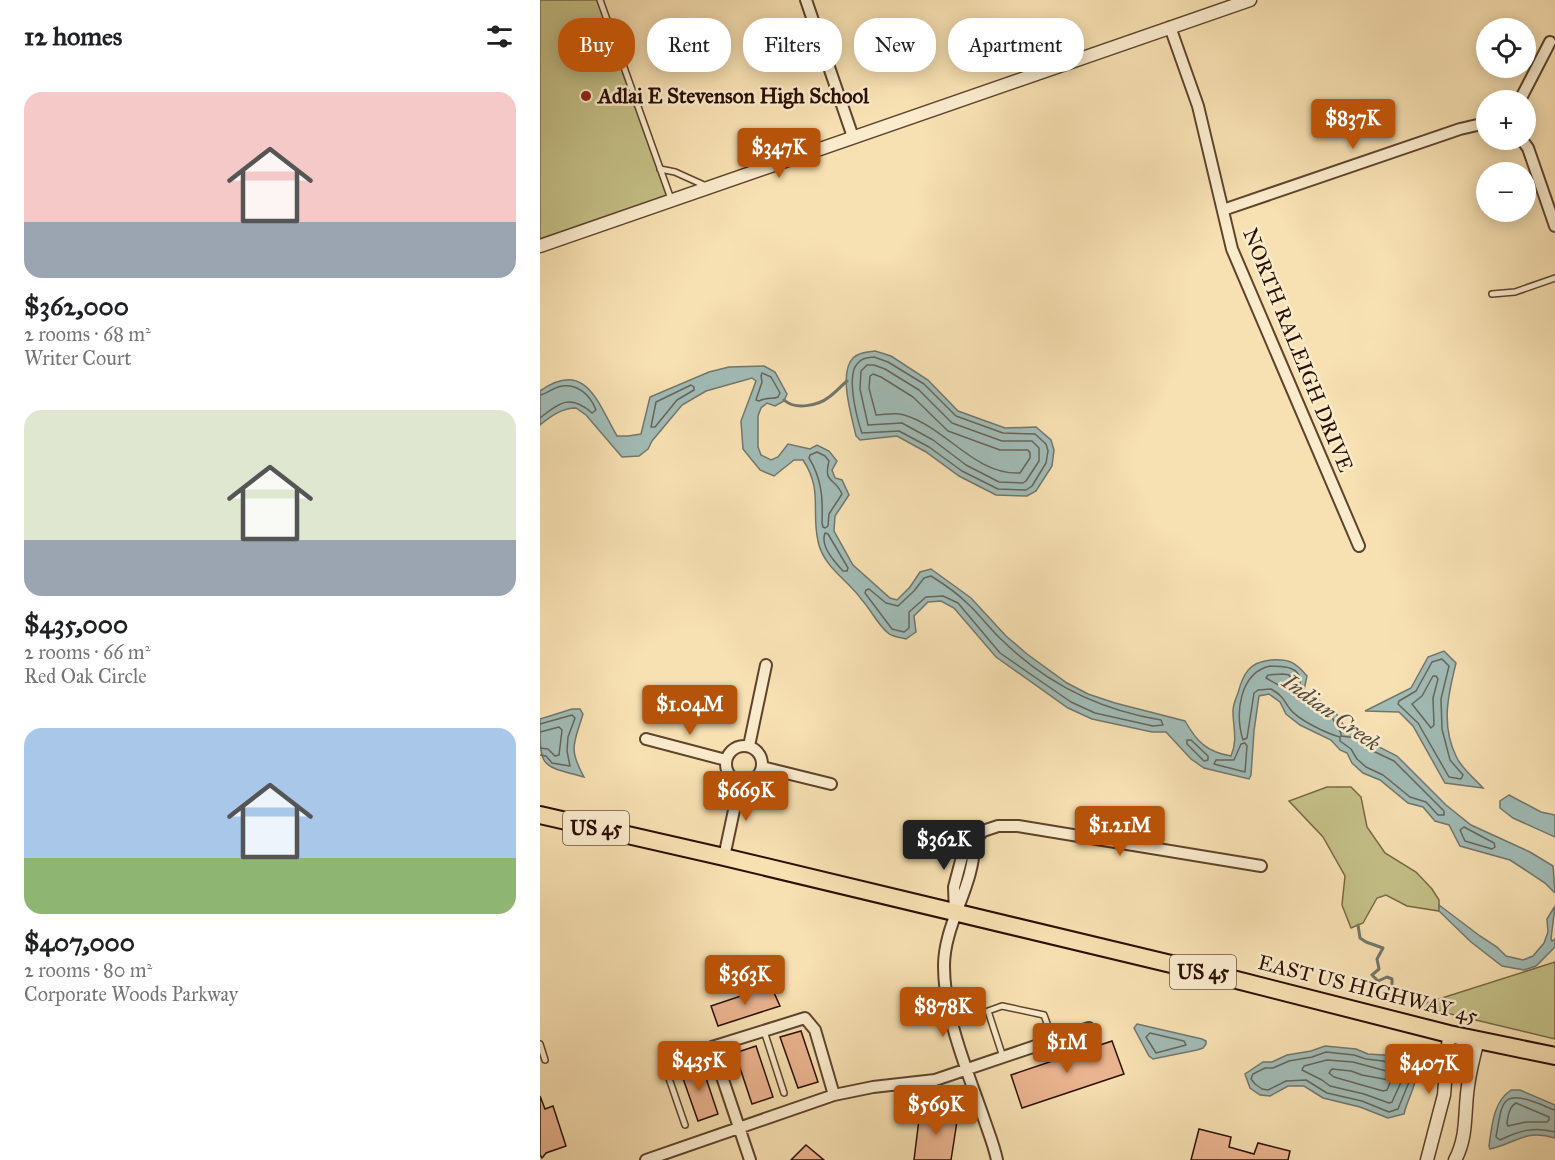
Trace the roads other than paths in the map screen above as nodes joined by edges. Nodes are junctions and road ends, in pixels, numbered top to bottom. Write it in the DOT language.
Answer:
graph roads {
  1 [pos="600,0"];
  2 [pos="806,0"];
  3 [pos="1250,0"];
  4 [pos="1170,27"];
  5 [pos="1550,42"];
  6 [pos="1525,90"];
  7 [pos="1476,125"];
  8 [pos="853,137"];
  9 [pos="1529,150"];
  10 [pos="660,169"];
  11 [pos="708,187"];
  12 [pos="671,201"];
  13 [pos="1223,210"];
  14 [pos="1555,226"];
  15 [pos="540,246"];
  16 [pos="1555,278"];
  17 [pos="1492,294"];
  18 [pos="1359,546"];
  19 [pos="766,665"];
  20 [pos="646,739"];
  21 [pos="749,746"];
  22 [pos="726,760"];
  23 [pos="762,767"];
  24 [pos="740,782"];
  25 [pos="831,784"];
  26 [pos="540,815"];
  27 [pos="724,857"];
  28 [pos="1261,866"];
  29 [pos="955,914"];
  30 [pos="1089,1028"];
  31 [pos="764,1030"];
  32 [pos="1449,1034"];
  33 [pos="1053,1040"];
  34 [pos="1478,1040"];
  35 [pos="540,1044"];
  36 [pos="712,1047"];
  37 [pos="1555,1056"];
  38 [pos="1003,1057"];
  39 [pos="545,1059"];
  40 [pos="967,1069"];
  41 [pos="784,1093"];
  42 [pos="834,1095"];
  43 [pos="685,1125"];
  44 [pos="739,1128"];
  45 [pos="646,1160"];
  46 [pos="750,1160"];
  47 [pos="997,1160"];
  48 [pos="1427,1160"];
  49 [pos="1455,1160"];
  1 -- 10 [label="lane"];
  2 -- 8 [label="street"];
  3 -- 4 [label="street"];
  4 -- 8 [label="street"];
  4 -- 13 [label="street, NORTH RALEIGH DRIVE"];
  5 -- 6 [label="street"];
  7 -- 13 [label="street"];
  8 -- 11 [label="street"];
  9 -- 14 [label="street"];
  10 -- 11 [label="lane"];
  10 -- 12 [label="lane"];
  11 -- 12 [label="street"];
  12 -- 15 [label="street"];
  13 -- 18 [label="street, NORTH RALEIGH DRIVE"];
  16 -- 17 [label="lane"];
  19 -- 21 [label="street"];
  20 -- 22 [label="street"];
  21 -- 22 [label="street"];
  21 -- 23 [label="street"];
  22 -- 24 [label="street"];
  23 -- 24 [label="street"];
  23 -- 25 [label="street"];
  24 -- 27 [label="street"];
  26 -- 27 [label="main road, EAST US HIGHWAY 45 / US 45"];
  27 -- 29 [label="main road, EAST US HIGHWAY 45 / US 45"];
  28 -- 29 [label="street"];
  29 -- 32 [label="main road, EAST US HIGHWAY 45 / US 45"];
  29 -- 40 [label="street"];
  30 -- 33 [label="street"];
  31 -- 36 [label="street"];
  31 -- 41 [label="lane"];
  31 -- 42 [label="street"];
  32 -- 34 [label="main road, EAST US HIGHWAY 45 / US 45"];
  32 -- 48 [label="street"];
  33 -- 38 [label="street"];
  33 -- 38 [label="lane"];
  34 -- 37 [label="main road, EAST US HIGHWAY 45 / US 45"];
  34 -- 49 [label="street"];
  35 -- 39 [label="lane"];
  36 -- 43 [label="lane"];
  36 -- 44 [label="street"];
  38 -- 40 [label="street"];
  40 -- 42 [label="street"];
  40 -- 47 [label="street"];
  42 -- 44 [label="street"];
  44 -- 45 [label="street"];
  44 -- 46 [label="street"];
}
